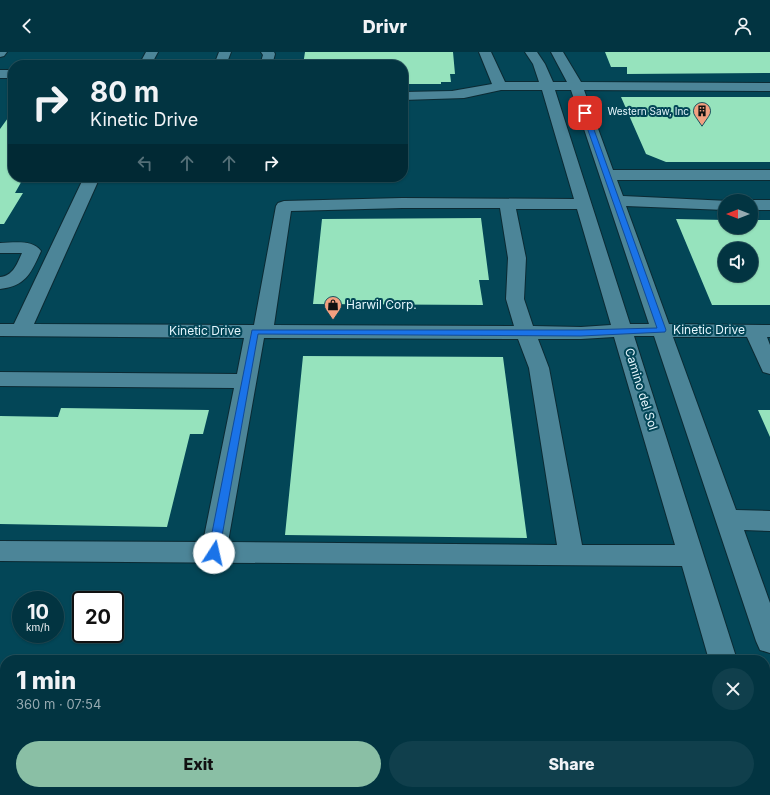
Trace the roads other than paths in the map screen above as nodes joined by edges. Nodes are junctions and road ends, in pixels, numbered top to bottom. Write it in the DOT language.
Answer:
graph roads {
  1 [pos="485,52"];
  2 [pos="531,52"];
  3 [pos="557,52"];
  4 [pos="548,85"];
  5 [pos="500,86"];
  6 [pos="576,86"];
  7 [pos="770,87"];
  8 [pos="408,96"];
  9 [pos="606,175"];
  10 [pos="770,175"];
  11 [pos="90,182"];
  12 [pos="616,201"];
  13 [pos="508,203"];
  14 [pos="583,204"];
  15 [pos="718,205"];
  16 [pos="758,205"];
  17 [pos="770,205"];
  18 [pos="0,248"];
  19 [pos="0,283"];
  20 [pos="0,330"];
  21 [pos="21,330"];
  22 [pos="623,330"];
  23 [pos="662,330"];
  24 [pos="259,331"];
  25 [pos="762,331"];
  26 [pos="526,333"];
  27 [pos="770,367"];
  28 [pos="0,379"];
  29 [pos="245,382"];
  30 [pos="728,520"];
  31 [pos="770,520"];
  32 [pos="0,551"];
  33 [pos="214,553"];
  34 [pos="571,555"];
  35 [pos="692,556"];
  36 [pos="762,595"];
  37 [pos="770,641"];
  38 [pos="722,655"];
  1 -- 5 [label="street"];
  2 -- 4 [label="street, Camino del Sol"];
  3 -- 6 [label="street"];
  4 -- 5 [label="street"];
  4 -- 6 [label="street"];
  4 -- 14 [label="street, Camino del Sol"];
  5 -- 8 [label="street"];
  6 -- 7 [label="street"];
  6 -- 9 [label="street"];
  9 -- 10 [label="street"];
  9 -- 12 [label="street"];
  11 -- 21 [label="street"];
  12 -- 15 [label="street"];
  12 -- 23 [label="street"];
  13 -- 14 [label="street"];
  13 -- 24 [label="street"];
  13 -- 26 [label="street"];
  14 -- 22 [label="street, Camino del Sol"];
  16 -- 17 [label="street"];
  18 -- 19 [label="street"];
  20 -- 21 [label="street, Kinetic Drive"];
  21 -- 24 [label="street, Kinetic Drive"];
  22 -- 23 [label="street, Kinetic Drive"];
  22 -- 26 [label="street, Kinetic Drive"];
  22 -- 35 [label="street, Camino del Sol"];
  23 -- 25 [label="street, Kinetic Drive"];
  23 -- 30 [label="street"];
  24 -- 26 [label="street, Kinetic Drive"];
  24 -- 29 [label="street"];
  25 -- 27 [label="street"];
  26 -- 34 [label="street"];
  28 -- 29 [label="street"];
  29 -- 33 [label="street"];
  30 -- 31 [label="street"];
  30 -- 36 [label="street"];
  32 -- 33 [label="street"];
  33 -- 34 [label="street"];
  34 -- 35 [label="street"];
  35 -- 38 [label="street, Camino del Sol"];
  36 -- 37 [label="street"];
}
